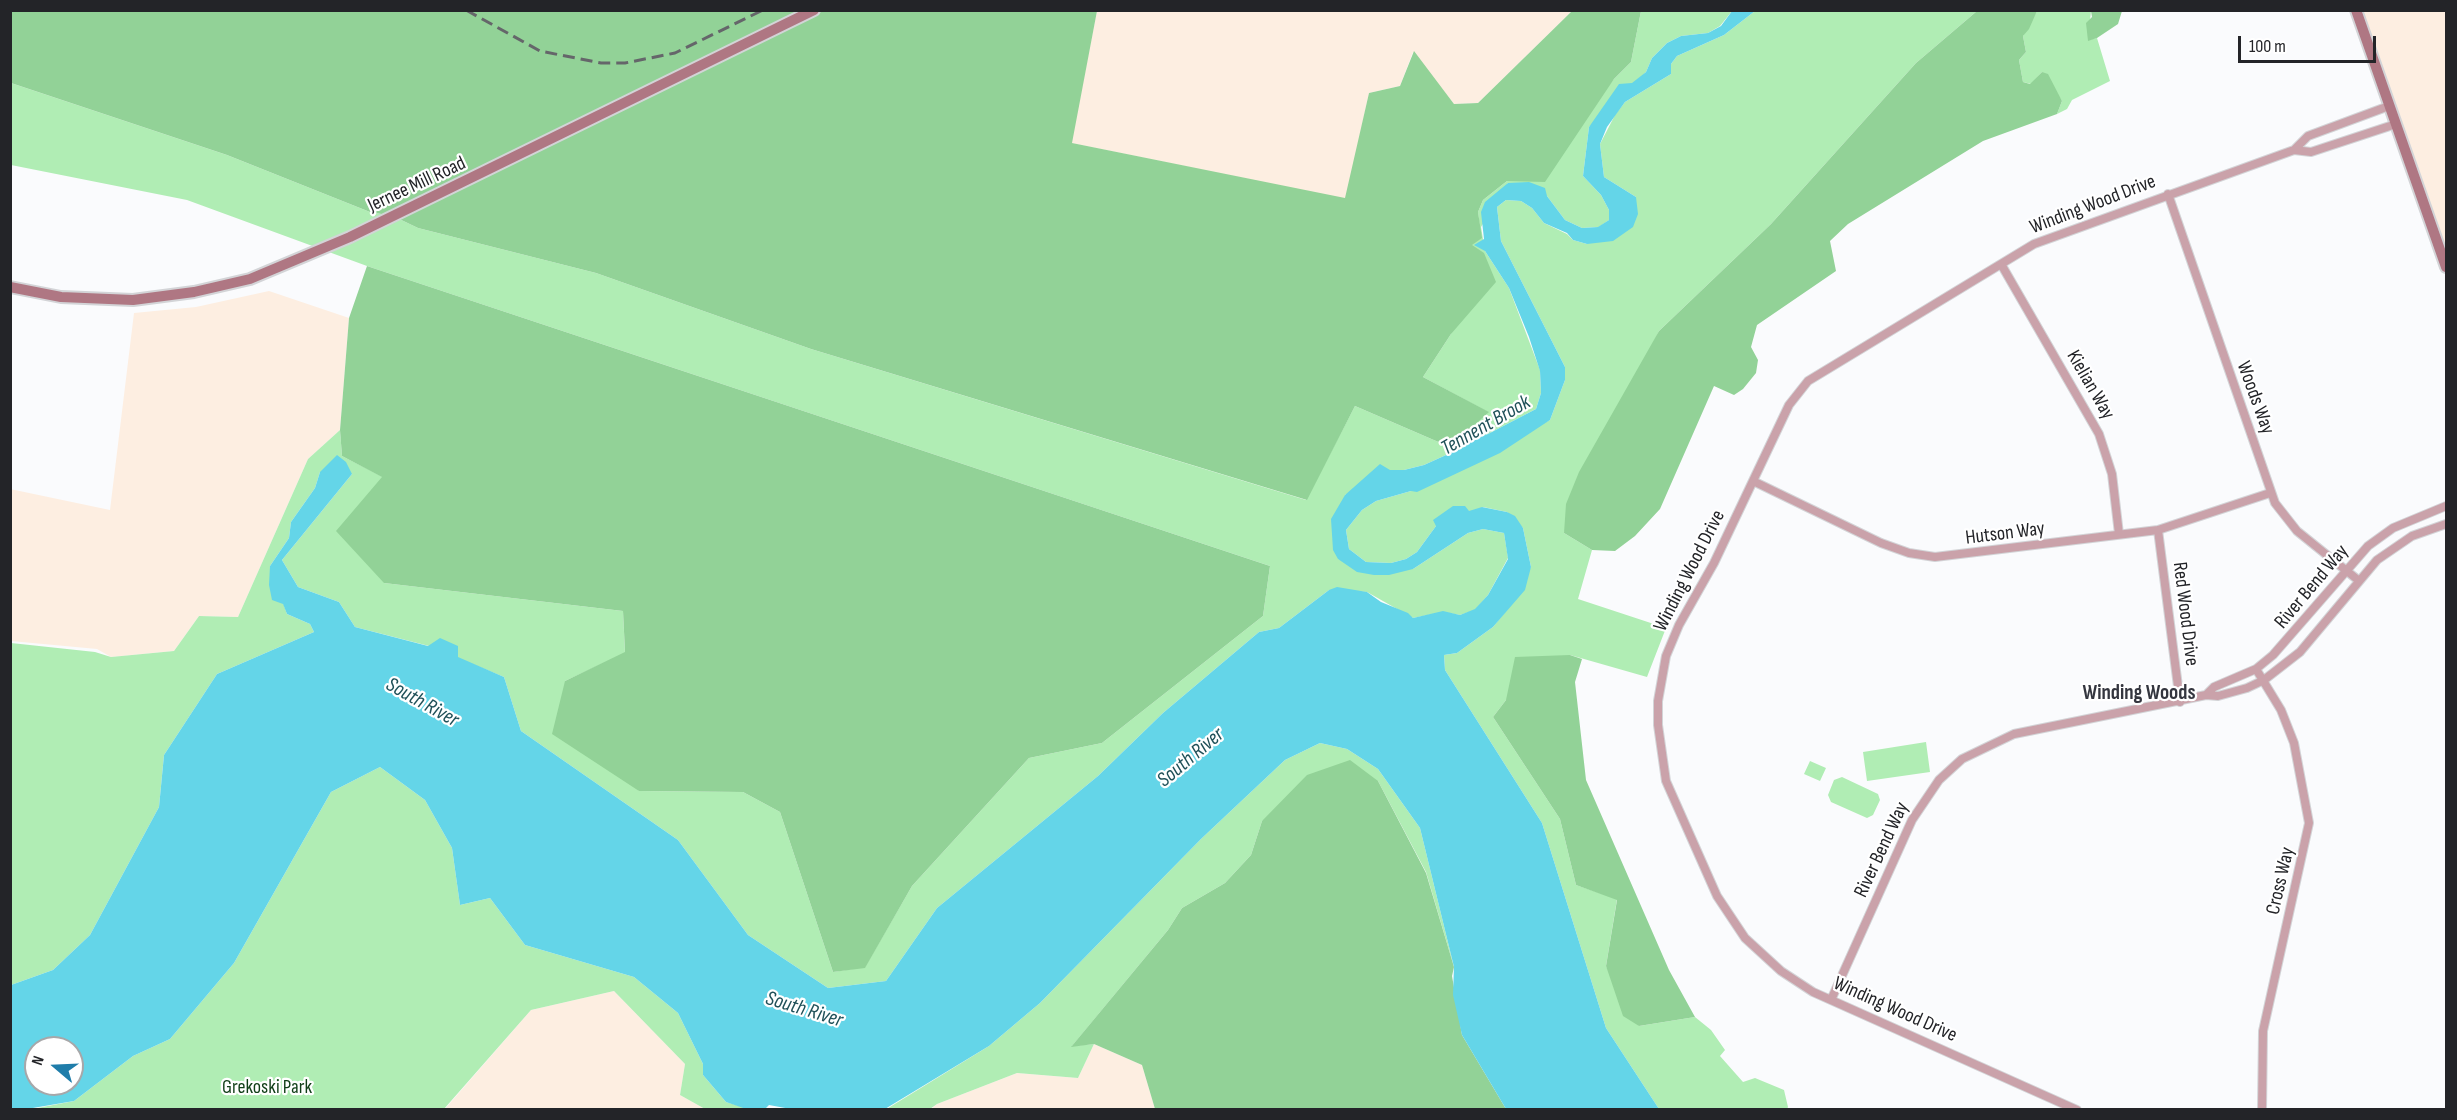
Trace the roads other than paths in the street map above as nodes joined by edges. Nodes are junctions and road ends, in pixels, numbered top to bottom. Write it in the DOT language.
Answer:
graph roads {
  1 [pos="814,10"];
  2 [pos="2356,10"];
  3 [pos="2389,106"];
  4 [pos="2396,124"];
  5 [pos="2294,150"];
  6 [pos="2168,195"];
  7 [pos="2001,264"];
  8 [pos="2446,267"];
  9 [pos="10,287"];
  10 [pos="1753,481"];
  11 [pos="2270,493"];
  12 [pos="2446,506"];
  13 [pos="2446,524"];
  14 [pos="2158,530"];
  15 [pos="2119,534"];
  16 [pos="2346,570"];
  17 [pos="2358,580"];
  18 [pos="2256,669"];
  19 [pos="2264,680"];
  20 [pos="2206,695"];
  21 [pos="2180,702"];
  22 [pos="1831,1000"];
  23 [pos="2077,1110"];
  24 [pos="2262,1110"];
  1 -- 9 [label="street, Jernee Mill Road"];
  2 -- 3 [label="street"];
  3 -- 4 [label="street"];
  3 -- 5 [label="street, Winding Wood Drive"];
  4 -- 5 [label="street, Winding Wood Drive"];
  4 -- 8 [label="street"];
  5 -- 6 [label="street, Winding Wood Drive"];
  6 -- 7 [label="street, Winding Wood Drive"];
  6 -- 11 [label="street, Woods Way"];
  7 -- 10 [label="street, Winding Wood Drive"];
  7 -- 15 [label="street, Kielian Way"];
  10 -- 15 [label="street, Hutson Way"];
  10 -- 22 [label="street, Winding Wood Drive"];
  11 -- 14 [label="street, Hutson Way"];
  11 -- 16 [label="street, Woods Way"];
  12 -- 16 [label="street, River Bend Way"];
  13 -- 17 [label="street, River Bend Way"];
  14 -- 15 [label="street, Hutson Way"];
  14 -- 21 [label="street, Red Wood Drive"];
  16 -- 17 [label="street, Woods Way"];
  16 -- 18 [label="street, River Bend Way"];
  17 -- 19 [label="street, River Bend Way"];
  18 -- 19 [label="street, Cross Way"];
  18 -- 20 [label="street, River Bend Way"];
  19 -- 20 [label="street, River Bend Way"];
  19 -- 24 [label="street, Cross Way"];
  20 -- 21 [label="street, River Bend Way"];
  21 -- 22 [label="street, River Bend Way"];
  22 -- 23 [label="street, Winding Wood Drive"];
}
